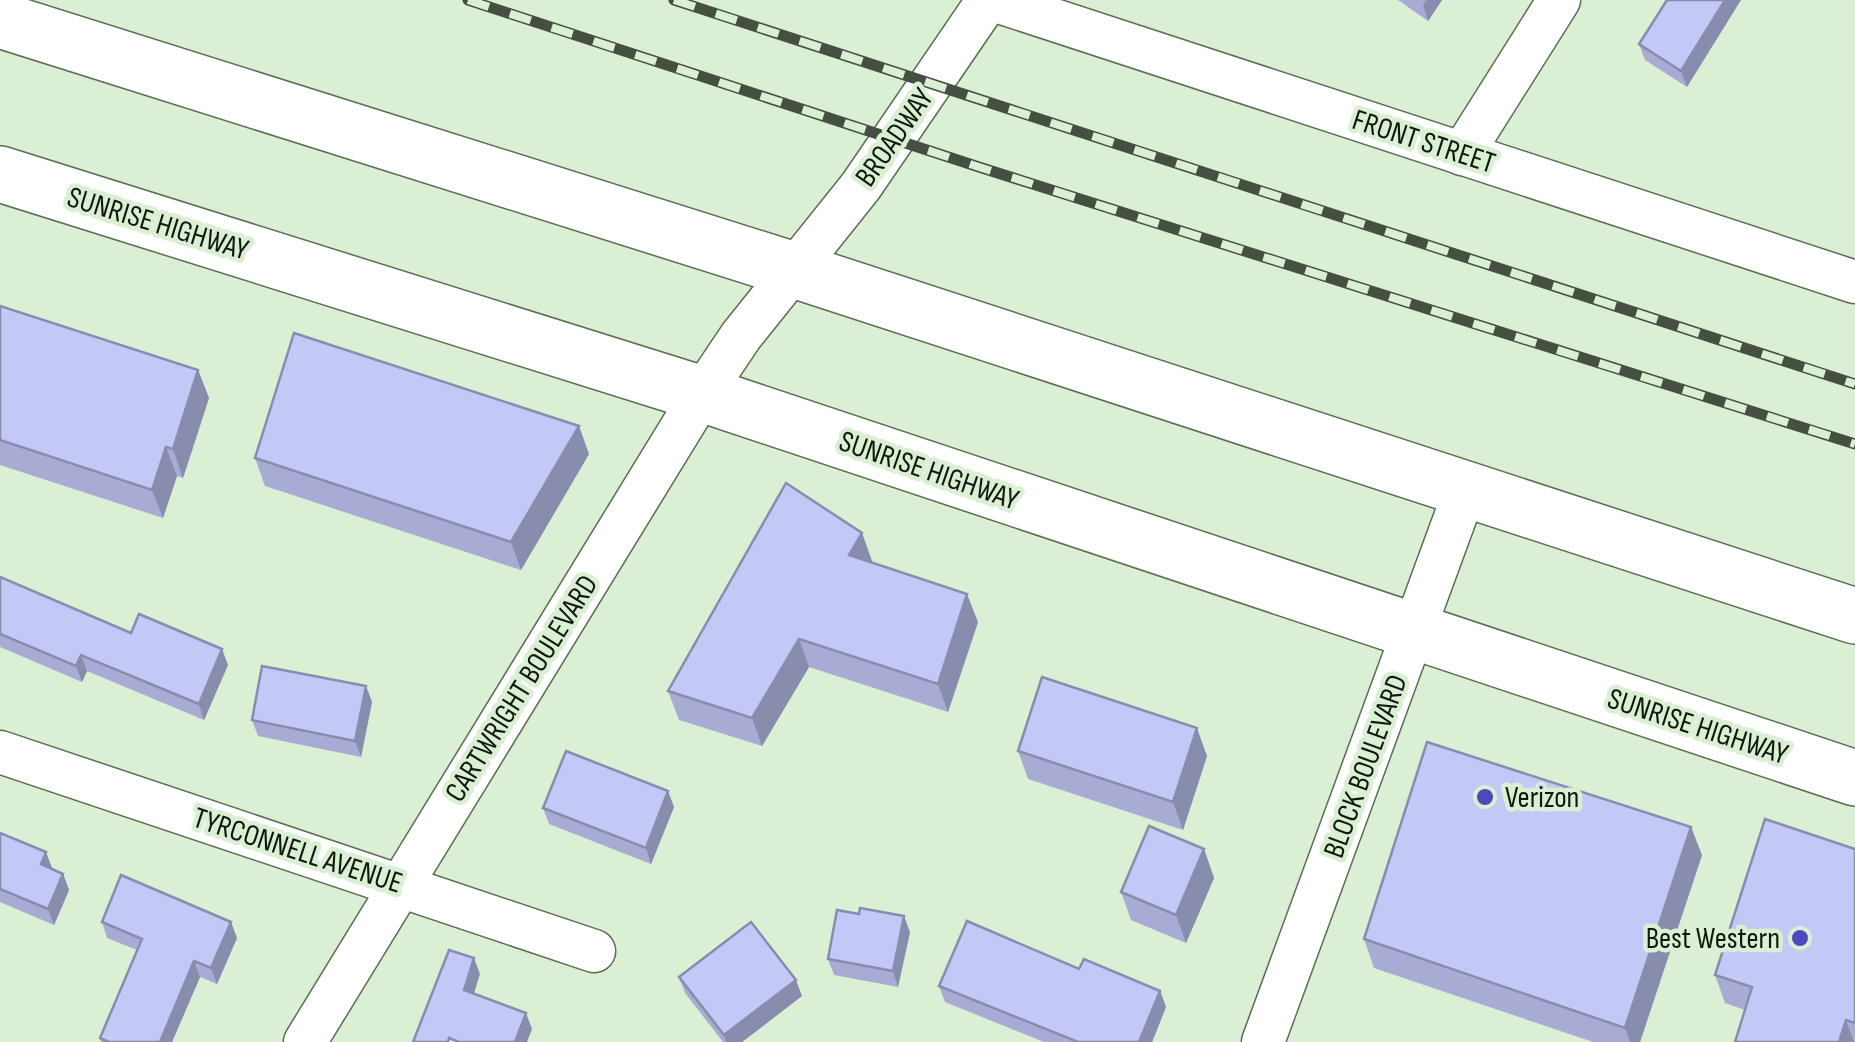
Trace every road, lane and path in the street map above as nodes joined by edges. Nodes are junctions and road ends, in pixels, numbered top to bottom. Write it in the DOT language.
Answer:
graph roads {
  1 [pos="990,0"];
  2 [pos="1559,0"];
  3 [pos="0,20"];
  4 [pos="1462,154"];
  5 [pos="0,174"];
  6 [pos="794,270"];
  7 [pos="1855,282"];
  8 [pos="741,336"];
  9 [pos="702,394"];
  10 [pos="1466,488"];
  11 [pos="1855,616"];
  12 [pos="1414,633"];
  13 [pos="0,752"];
  14 [pos="1855,778"];
  15 [pos="400,884"];
  16 [pos="594,951"];
  17 [pos="305,1042"];
  18 [pos="1263,1042"];
  1 -- 4 [label="street, FRONT STREET"];
  1 -- 6 [label="street, BROADWAY"];
  2 -- 4 [label="street"];
  3 -- 6 [label="highway"];
  4 -- 7 [label="street, FRONT STREET"];
  5 -- 9 [label="highway, SUNRISE HIGHWAY"];
  6 -- 8 [label="street, BROADWAY"];
  6 -- 10 [label="highway"];
  8 -- 9 [label="street, CARTWRIGHT BOULEVARD"];
  9 -- 12 [label="highway, SUNRISE HIGHWAY"];
  9 -- 15 [label="street, CARTWRIGHT BOULEVARD"];
  10 -- 11 [label="highway"];
  10 -- 12 [label="street, BLOCK BOULEVARD"];
  12 -- 14 [label="highway, SUNRISE HIGHWAY"];
  12 -- 18 [label="street, BLOCK BOULEVARD"];
  13 -- 15 [label="street, TYRCONNELL AVENUE"];
  15 -- 16 [label="street, TYRCONNELL AVENUE"];
  15 -- 17 [label="street, CARTWRIGHT BOULEVARD"];
}
